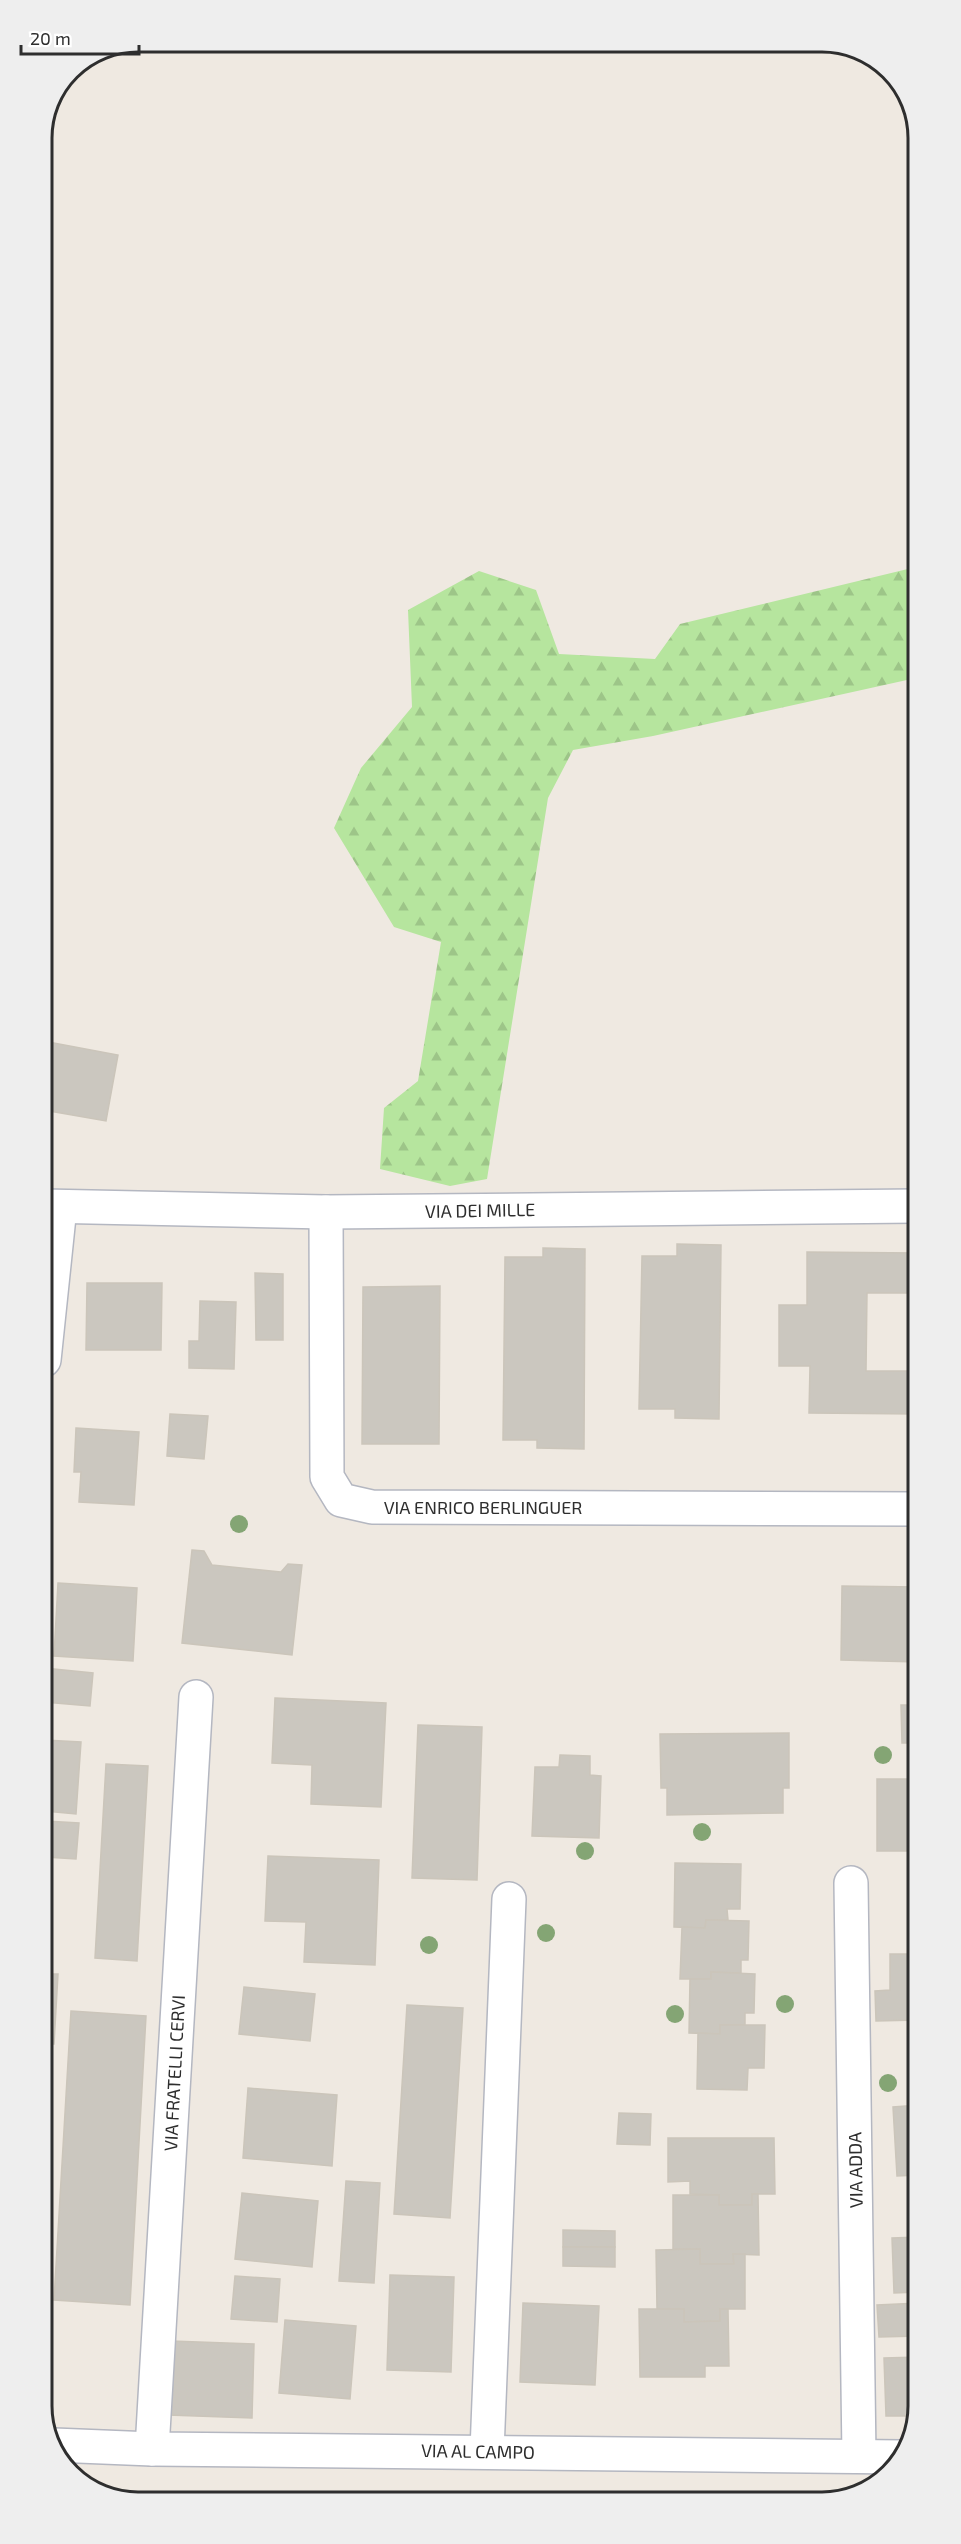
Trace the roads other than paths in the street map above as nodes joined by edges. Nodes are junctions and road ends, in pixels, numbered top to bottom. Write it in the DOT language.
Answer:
graph roads {
  1 [pos="908,1206"];
  2 [pos="52,1207"];
  3 [pos="326,1212"];
  4 [pos="908,1509"];
  5 [pos="196,1697"];
  6 [pos="851,1883"];
  7 [pos="509,1899"];
  8 [pos="63,2445"];
  9 [pos="152,2449"];
  10 [pos="487,2451"];
  11 [pos="859,2456"];
  12 [pos="892,2457"];
  1 -- 3 [label="street, VIA DEI MILLE"];
  2 -- 3 [label="street, VIA DEI MILLE"];
  3 -- 4 [label="street, VIA ENRICO BERLINGUER"];
  5 -- 9 [label="street, VIA FRATELLI CERVI"];
  6 -- 11 [label="street, VIA ADDA"];
  7 -- 10 [label="street"];
  8 -- 9 [label="street, VIA AL CAMPO"];
  9 -- 10 [label="street, VIA AL CAMPO"];
  10 -- 11 [label="street, VIA AL CAMPO"];
  11 -- 12 [label="street, VIA AL CAMPO"];
}
